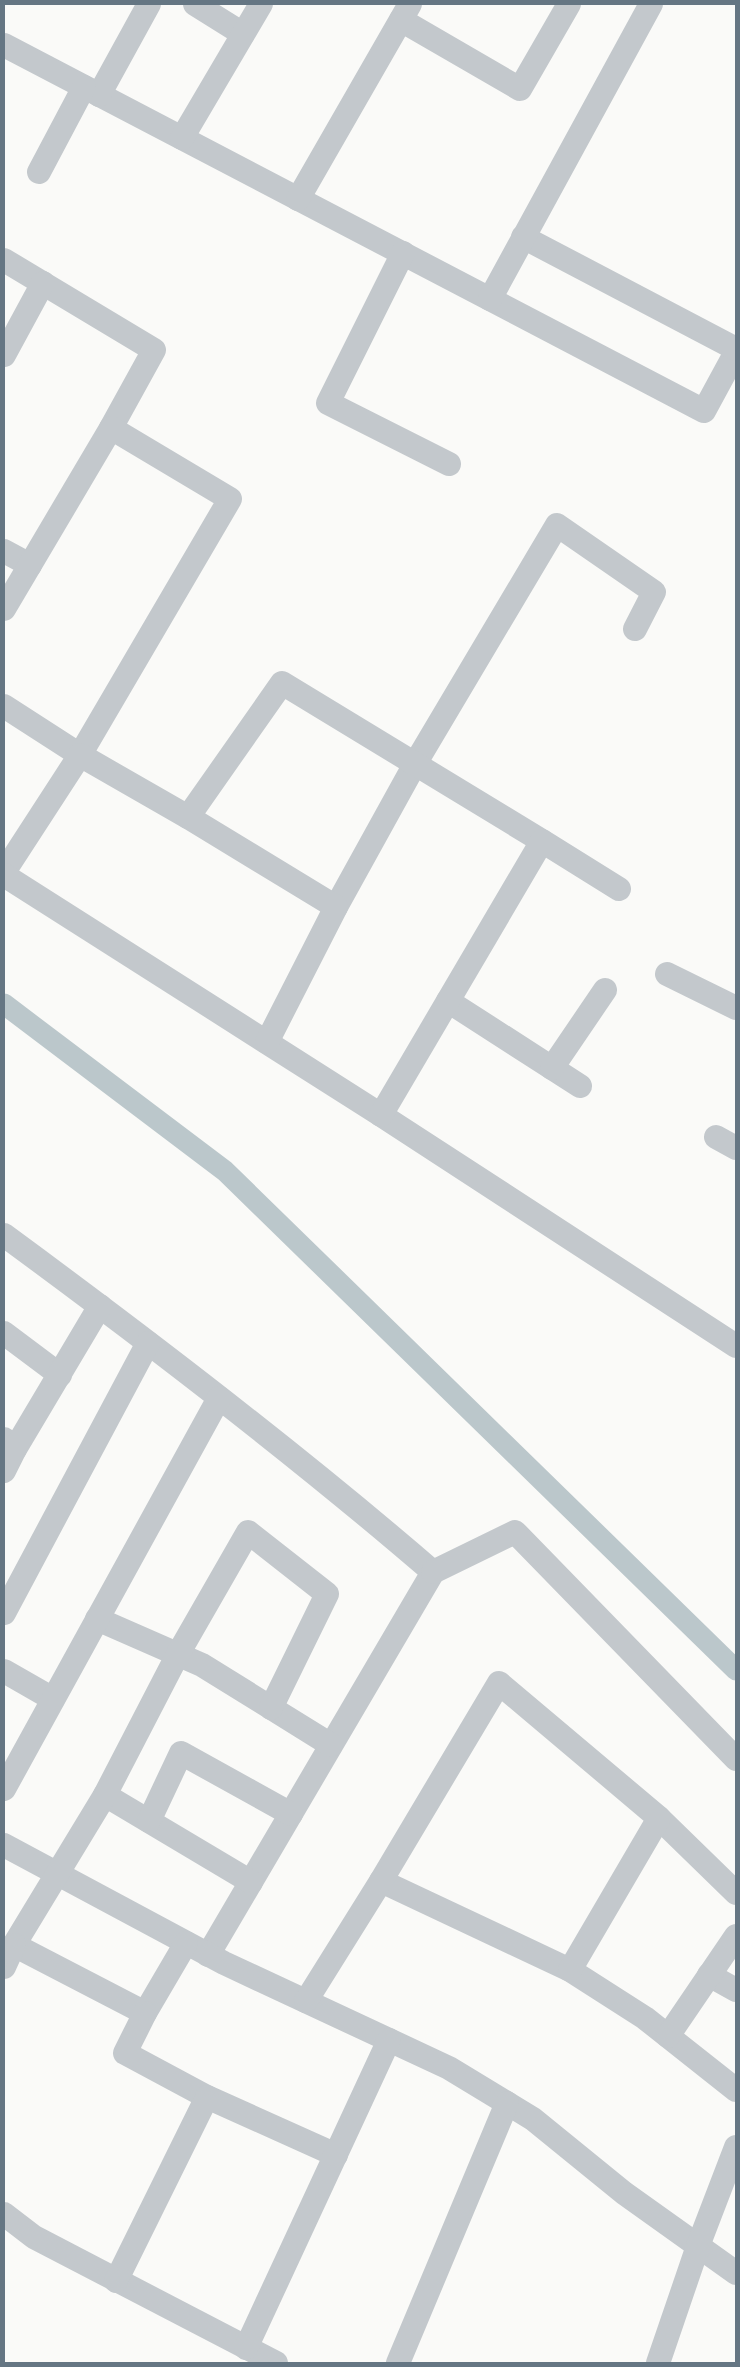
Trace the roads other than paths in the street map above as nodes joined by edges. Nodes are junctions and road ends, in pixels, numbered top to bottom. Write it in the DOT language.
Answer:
graph roads {
  1 [pos="149,4"];
  2 [pos="195,4"];
  3 [pos="261,4"];
  4 [pos="569,4"];
  5 [pos="651,4"];
  6 [pos="405,12"];
  7 [pos="243,34"];
  8 [pos="4,45"];
  9 [pos="91,91"];
  10 [pos="182,138"];
  11 [pos="39,172"];
  12 [pos="298,199"];
  13 [pos="524,237"];
  14 [pos="403,253"];
  15 [pos="4,260"];
  16 [pos="43,283"];
  17 [pos="490,299"];
  18 [pos="736,350"];
  19 [pos="4,355"];
  20 [pos="111,428"];
  21 [pos="448,464"];
  22 [pos="4,551"];
  23 [pos="30,565"];
  24 [pos="4,609"];
  25 [pos="635,629"];
  26 [pos="4,706"];
  27 [pos="80,755"];
  28 [pos="415,764"];
  29 [pos="188,817"];
  30 [pos="542,841"];
  31 [pos="4,873"];
  32 [pos="619,889"];
  33 [pos="336,907"];
  34 [pos="667,974"];
  35 [pos="605,990"];
  36 [pos="448,1001"];
  37 [pos="736,1008"];
  38 [pos="267,1042"];
  39 [pos="552,1068"];
  40 [pos="580,1086"];
  41 [pos="382,1114"];
  42 [pos="716,1136"];
  43 [pos="736,1148"];
  44 [pos="4,1235"];
  45 [pos="100,1306"];
  46 [pos="4,1334"];
  47 [pos="148,1343"];
  48 [pos="736,1346"];
  49 [pos="60,1375"];
  50 [pos="219,1398"];
  51 [pos="10,1444"];
  52 [pos="4,1471"];
  53 [pos="433,1572"];
  54 [pos="4,1613"];
  55 [pos="97,1619"];
  56 [pos="178,1654"];
  57 [pos="4,1671"];
  58 [pos="53,1699"];
  59 [pos="271,1708"];
  60 [pos="331,1745"];
  61 [pos="12,1754"];
  62 [pos="736,1759"];
  63 [pos="4,1789"];
  64 [pos="105,1795"];
  65 [pos="291,1814"];
  66 [pos="659,1818"];
  67 [pos="149,1821"];
  68 [pos="4,1845"];
  69 [pos="56,1873"];
  70 [pos="251,1882"];
  71 [pos="380,1882"];
  72 [pos="736,1893"];
  73 [pos="736,1936"];
  74 [pos="186,1943"];
  75 [pos="14,1944"];
  76 [pos="208,1955"];
  77 [pos="4,1967"];
  78 [pos="570,1970"];
  79 [pos="710,1976"];
  80 [pos="736,1990"];
  81 [pos="306,2001"];
  82 [pos="145,2013"];
  83 [pos="668,2036"];
  84 [pos="389,2040"];
  85 [pos="736,2090"];
  86 [pos="207,2097"];
  87 [pos="507,2104"];
  88 [pos="736,2147"];
  89 [pos="336,2155"];
  90 [pos="4,2214"];
  91 [pos="698,2246"];
  92 [pos="736,2274"];
  93 [pos="116,2281"];
  94 [pos="246,2348"];
  95 [pos="276,2363"];
  96 [pos="398,2363"];
  97 [pos="658,2363"];
  1 -- 9 [label="street"];
  2 -- 7 [label="street"];
  3 -- 7 [label="street"];
  4 -- 6 [label="street"];
  5 -- 13 [label="street"];
  6 -- 12 [label="street"];
  7 -- 10 [label="street"];
  8 -- 9 [label="street"];
  9 -- 10 [label="street"];
  9 -- 11 [label="street"];
  10 -- 12 [label="street"];
  12 -- 14 [label="street"];
  13 -- 17 [label="street"];
  13 -- 18 [label="street"];
  14 -- 17 [label="street"];
  14 -- 21 [label="street"];
  15 -- 16 [label="street"];
  16 -- 19 [label="street"];
  16 -- 20 [label="street"];
  17 -- 18 [label="street"];
  20 -- 23 [label="street"];
  20 -- 27 [label="street"];
  22 -- 23 [label="street"];
  23 -- 24 [label="street"];
  25 -- 28 [label="street"];
  26 -- 27 [label="street"];
  27 -- 29 [label="street"];
  27 -- 31 [label="street"];
  28 -- 29 [label="street"];
  28 -- 30 [label="street"];
  28 -- 33 [label="street"];
  29 -- 33 [label="street"];
  30 -- 32 [label="street"];
  30 -- 36 [label="street"];
  31 -- 38 [label="street"];
  33 -- 38 [label="street"];
  34 -- 37 [label="street"];
  35 -- 39 [label="street"];
  36 -- 39 [label="street"];
  36 -- 41 [label="street"];
  38 -- 41 [label="street"];
  39 -- 40 [label="street"];
  41 -- 48 [label="street"];
  42 -- 43 [label="street"];
  44 -- 45 [label="street"];
  45 -- 47 [label="street"];
  45 -- 49 [label="street"];
  46 -- 49 [label="street"];
  47 -- 50 [label="street"];
  47 -- 54 [label="street"];
  49 -- 51 [label="street"];
  50 -- 53 [label="street"];
  50 -- 55 [label="street"];
  51 -- 52 [label="street"];
  53 -- 60 [label="street"];
  53 -- 62 [label="street"];
  55 -- 56 [label="street"];
  55 -- 58 [label="street"];
  56 -- 59 [label="street"];
  56 -- 59 [label="street"];
  56 -- 64 [label="street"];
  57 -- 58 [label="street"];
  58 -- 61 [label="street"];
  59 -- 60 [label="street"];
  60 -- 65 [label="street"];
  61 -- 63 [label="street"];
  64 -- 67 [label="street"];
  64 -- 69 [label="street"];
  65 -- 67 [label="street"];
  65 -- 70 [label="street"];
  66 -- 71 [label="street"];
  66 -- 72 [label="street"];
  66 -- 78 [label="street"];
  67 -- 70 [label="street"];
  68 -- 69 [label="street"];
  69 -- 74 [label="street"];
  69 -- 75 [label="street"];
  70 -- 76 [label="street"];
  71 -- 78 [label="street"];
  71 -- 81 [label="street"];
  73 -- 79 [label="street"];
  74 -- 76 [label="street"];
  74 -- 82 [label="street"];
  75 -- 77 [label="street"];
  75 -- 82 [label="street"];
  76 -- 81 [label="street"];
  78 -- 83 [label="street"];
  79 -- 80 [label="street"];
  79 -- 83 [label="street"];
  81 -- 84 [label="street"];
  82 -- 86 [label="street"];
  83 -- 85 [label="street"];
  84 -- 87 [label="street"];
  84 -- 89 [label="street"];
  86 -- 89 [label="street"];
  86 -- 93 [label="street"];
  87 -- 91 [label="street"];
  87 -- 96 [label="street"];
  88 -- 91 [label="street"];
  89 -- 94 [label="street"];
  90 -- 93 [label="street"];
  91 -- 92 [label="street"];
  91 -- 97 [label="street"];
  93 -- 94 [label="street"];
  94 -- 95 [label="street"];
}
